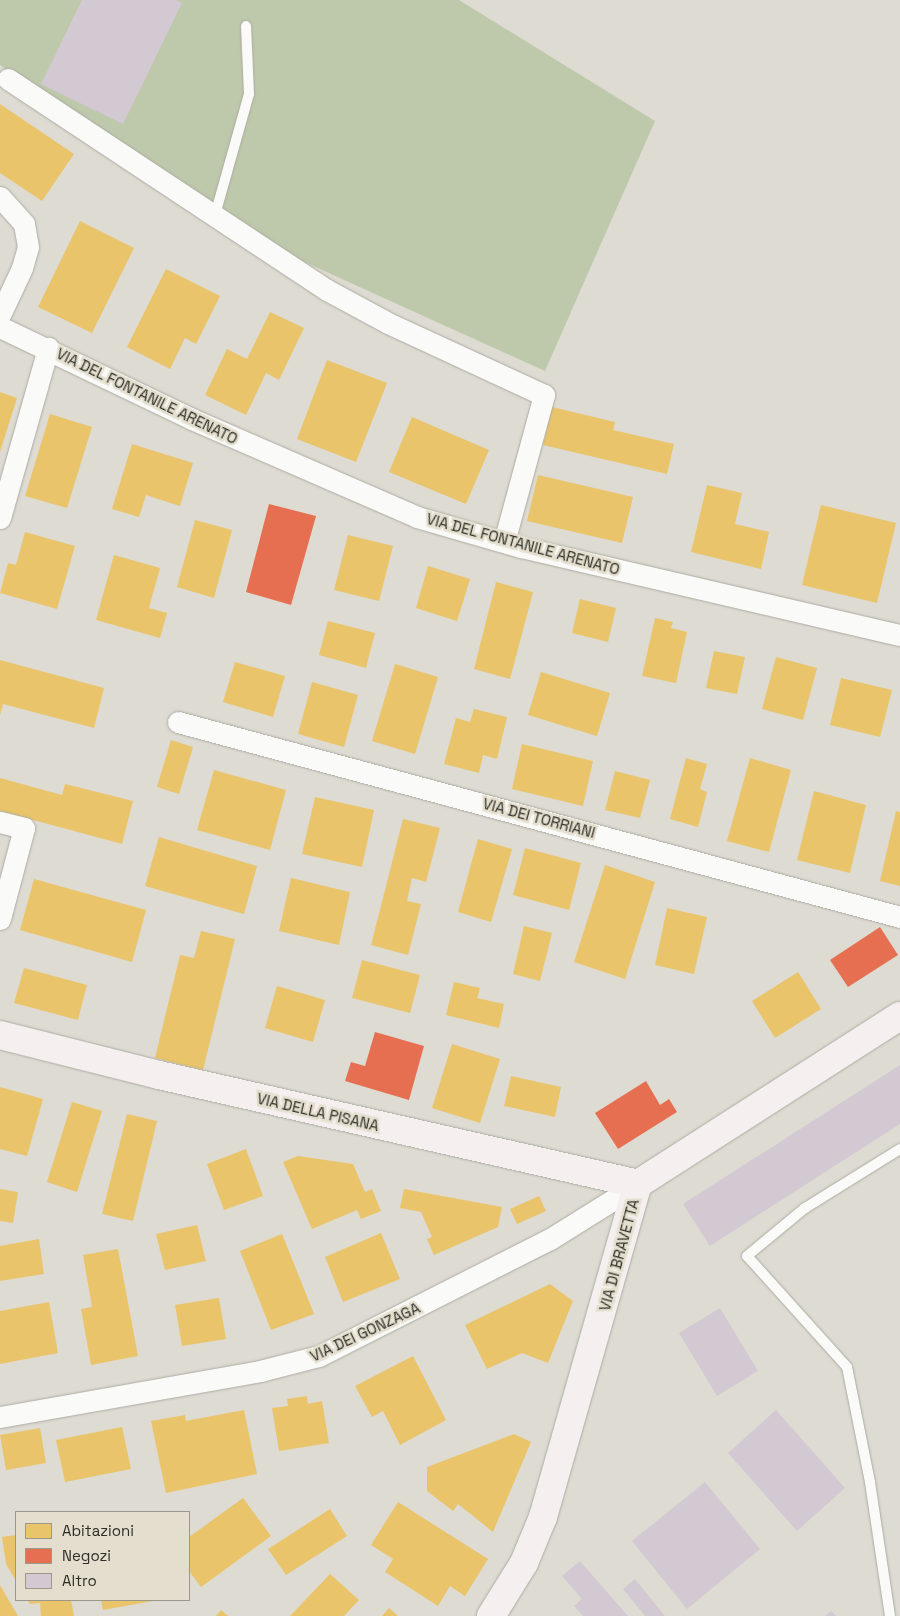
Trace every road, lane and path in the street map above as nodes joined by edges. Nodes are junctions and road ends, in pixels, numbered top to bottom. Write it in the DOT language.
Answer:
graph roads {
  1 [pos="246,26"];
  2 [pos="8,79"];
  3 [pos="0,197"];
  4 [pos="215,215"];
  5 [pos="0,315"];
  6 [pos="0,326"];
  7 [pos="48,348"];
  8 [pos="0,518"];
  9 [pos="504,542"];
  10 [pos="900,635"];
  11 [pos="178,722"];
  12 [pos="0,822"];
  13 [pos="900,917"];
  14 [pos="0,919"];
  15 [pos="900,1016"];
  16 [pos="0,1035"];
  17 [pos="900,1149"];
  18 [pos="638,1184"];
  19 [pos="0,1416"];
  20 [pos="491,1616"];
  21 [pos="890,1616"];
  1 -- 4 [label="lane"];
  2 -- 4 [label="street"];
  3 -- 5 [label="street"];
  4 -- 9 [label="street"];
  6 -- 7 [label="street, VIA DEL FONTANILE ARENATO"];
  7 -- 8 [label="street"];
  7 -- 9 [label="street, VIA DEL FONTANILE ARENATO"];
  9 -- 10 [label="street, VIA DEL FONTANILE ARENATO"];
  11 -- 13 [label="street, VIA DEI TORRIANI"];
  12 -- 14 [label="street"];
  15 -- 18 [label="main road, VIA DI BRAVETTA"];
  16 -- 18 [label="main road, VIA DELLA PISANA"];
  17 -- 21 [label="lane"];
  18 -- 19 [label="street, VIA DEI GONZAGA"];
  18 -- 20 [label="main road, VIA DI BRAVETTA"];
}
